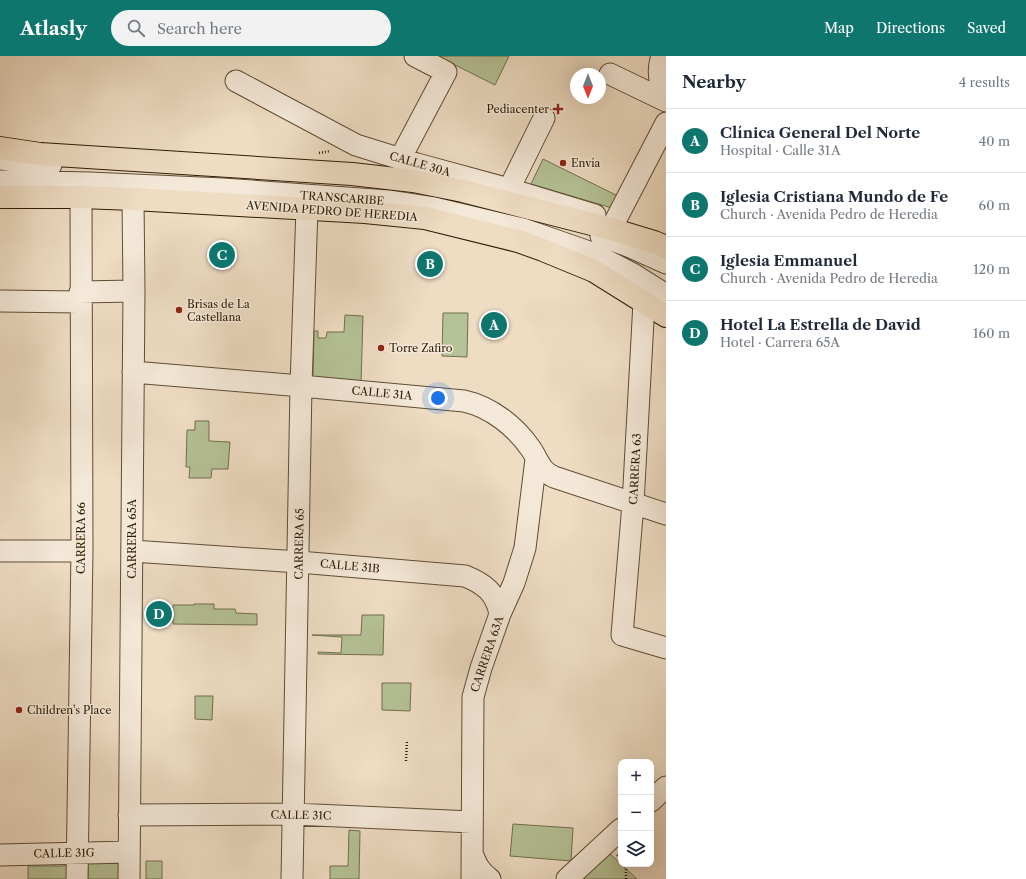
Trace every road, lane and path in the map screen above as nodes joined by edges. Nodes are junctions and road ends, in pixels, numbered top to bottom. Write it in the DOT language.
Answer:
graph roads {
  1 [pos="415,56"];
  2 [pos="662,56"];
  3 [pos="610,74"];
  4 [pos="236,81"];
  5 [pos="666,96"];
  6 [pos="666,101"];
  7 [pos="544,118"];
  8 [pos="666,122"];
  9 [pos="0,148"];
  10 [pos="0,159"];
  11 [pos="400,159"];
  12 [pos="0,181"];
  13 [pos="509,189"];
  14 [pos="0,197"];
  15 [pos="81,197"];
  16 [pos="133,199"];
  17 [pos="307,208"];
  18 [pos="613,225"];
  19 [pos="666,247"];
  20 [pos="666,263"];
  21 [pos="134,291"];
  22 [pos="666,295"];
  23 [pos="80,297"];
  24 [pos="0,302"];
  25 [pos="644,302"];
  26 [pos="666,316"];
  27 [pos="133,372"];
  28 [pos="301,386"];
  29 [pos="536,459"];
  30 [pos="633,504"];
  31 [pos="666,514"];
  32 [pos="0,551"];
  33 [pos="82,551"];
  34 [pos="132,551"];
  35 [pos="299,562"];
  36 [pos="500,614"];
  37 [pos="666,648"];
  38 [pos="407,740"];
  39 [pos="406,761"];
  40 [pos="666,787"];
  41 [pos="654,798"];
  42 [pos="129,814"];
  43 [pos="293,814"];
  44 [pos="472,822"];
  45 [pos="619,831"];
  46 [pos="129,852"];
  47 [pos="77,853"];
  48 [pos="472,853"];
  49 [pos="0,855"];
  50 [pos="626,867"];
  51 [pos="77,879"];
  52 [pos="129,879"];
  53 [pos="292,879"];
  54 [pos="472,879"];
  55 [pos="490,879"];
  56 [pos="567,879"];
  57 [pos="626,879"];
  1 -- 11 [label="street"];
  2 -- 5 [label="street"];
  3 -- 6 [label="street"];
  4 -- 11 [label="street, CALLE 30A"];
  7 -- 13 [label="street"];
  8 -- 18 [label="street"];
  9 -- 18 [label="highway"];
  10 -- 20 [label="street, TRANSCARIBE"];
  11 -- 13 [label="street, CALLE 30A"];
  12 -- 22 [label="street, TRANSCARIBE"];
  13 -- 18 [label="street, CALLE 30A"];
  14 -- 15 [label="highway, AVENIDA PEDRO DE HEREDIA"];
  15 -- 16 [label="highway, AVENIDA PEDRO DE HEREDIA"];
  15 -- 23 [label="street, CARRERA 66"];
  16 -- 17 [label="highway, AVENIDA PEDRO DE HEREDIA"];
  16 -- 21 [label="street, CARRERA 65A"];
  17 -- 25 [label="highway, AVENIDA PEDRO DE HEREDIA"];
  17 -- 28 [label="street, CARRERA 65"];
  18 -- 19 [label="highway"];
  21 -- 23 [label="street"];
  21 -- 27 [label="street, CARRERA 65A"];
  23 -- 24 [label="street"];
  23 -- 33 [label="street, CARRERA 66"];
  25 -- 26 [label="highway, AVENIDA PEDRO DE HEREDIA"];
  25 -- 30 [label="street, CARRERA 63"];
  27 -- 28 [label="street, CALLE 31A"];
  27 -- 34 [label="street, CARRERA 65A"];
  28 -- 29 [label="street, CALLE 31A"];
  28 -- 35 [label="street, CARRERA 65"];
  29 -- 30 [label="street, CALLE 31A"];
  29 -- 36 [label="street, CARRERA 63A"];
  30 -- 31 [label="street, CALLE 31A"];
  30 -- 37 [label="street, CARRERA 63"];
  32 -- 33 [label="street"];
  33 -- 47 [label="street, CARRERA 66"];
  34 -- 35 [label="street, CALLE 31B"];
  34 -- 42 [label="street, CARRERA 65A"];
  35 -- 36 [label="street, CALLE 31B"];
  35 -- 43 [label="street, CARRERA 65"];
  36 -- 44 [label="street, CARRERA 63A"];
  38 -- 39 [label="path"];
  40 -- 41 [label="street"];
  42 -- 43 [label="street, CALLE 31C"];
  42 -- 46 [label="street, CARRERA 65A"];
  43 -- 44 [label="street, CALLE 31C"];
  43 -- 53 [label="street, CARRERA 65"];
  44 -- 48 [label="street, CARRERA 63A"];
  45 -- 56 [label="street"];
  46 -- 47 [label="street, CALLE 31G"];
  46 -- 52 [label="street, CARRERA 65A"];
  47 -- 49 [label="street, CALLE 31G"];
  47 -- 51 [label="street, CARRERA 66"];
  48 -- 54 [label="street, CARRERA 63A"];
  48 -- 55 [label="street"];
  50 -- 57 [label="path"];
}
